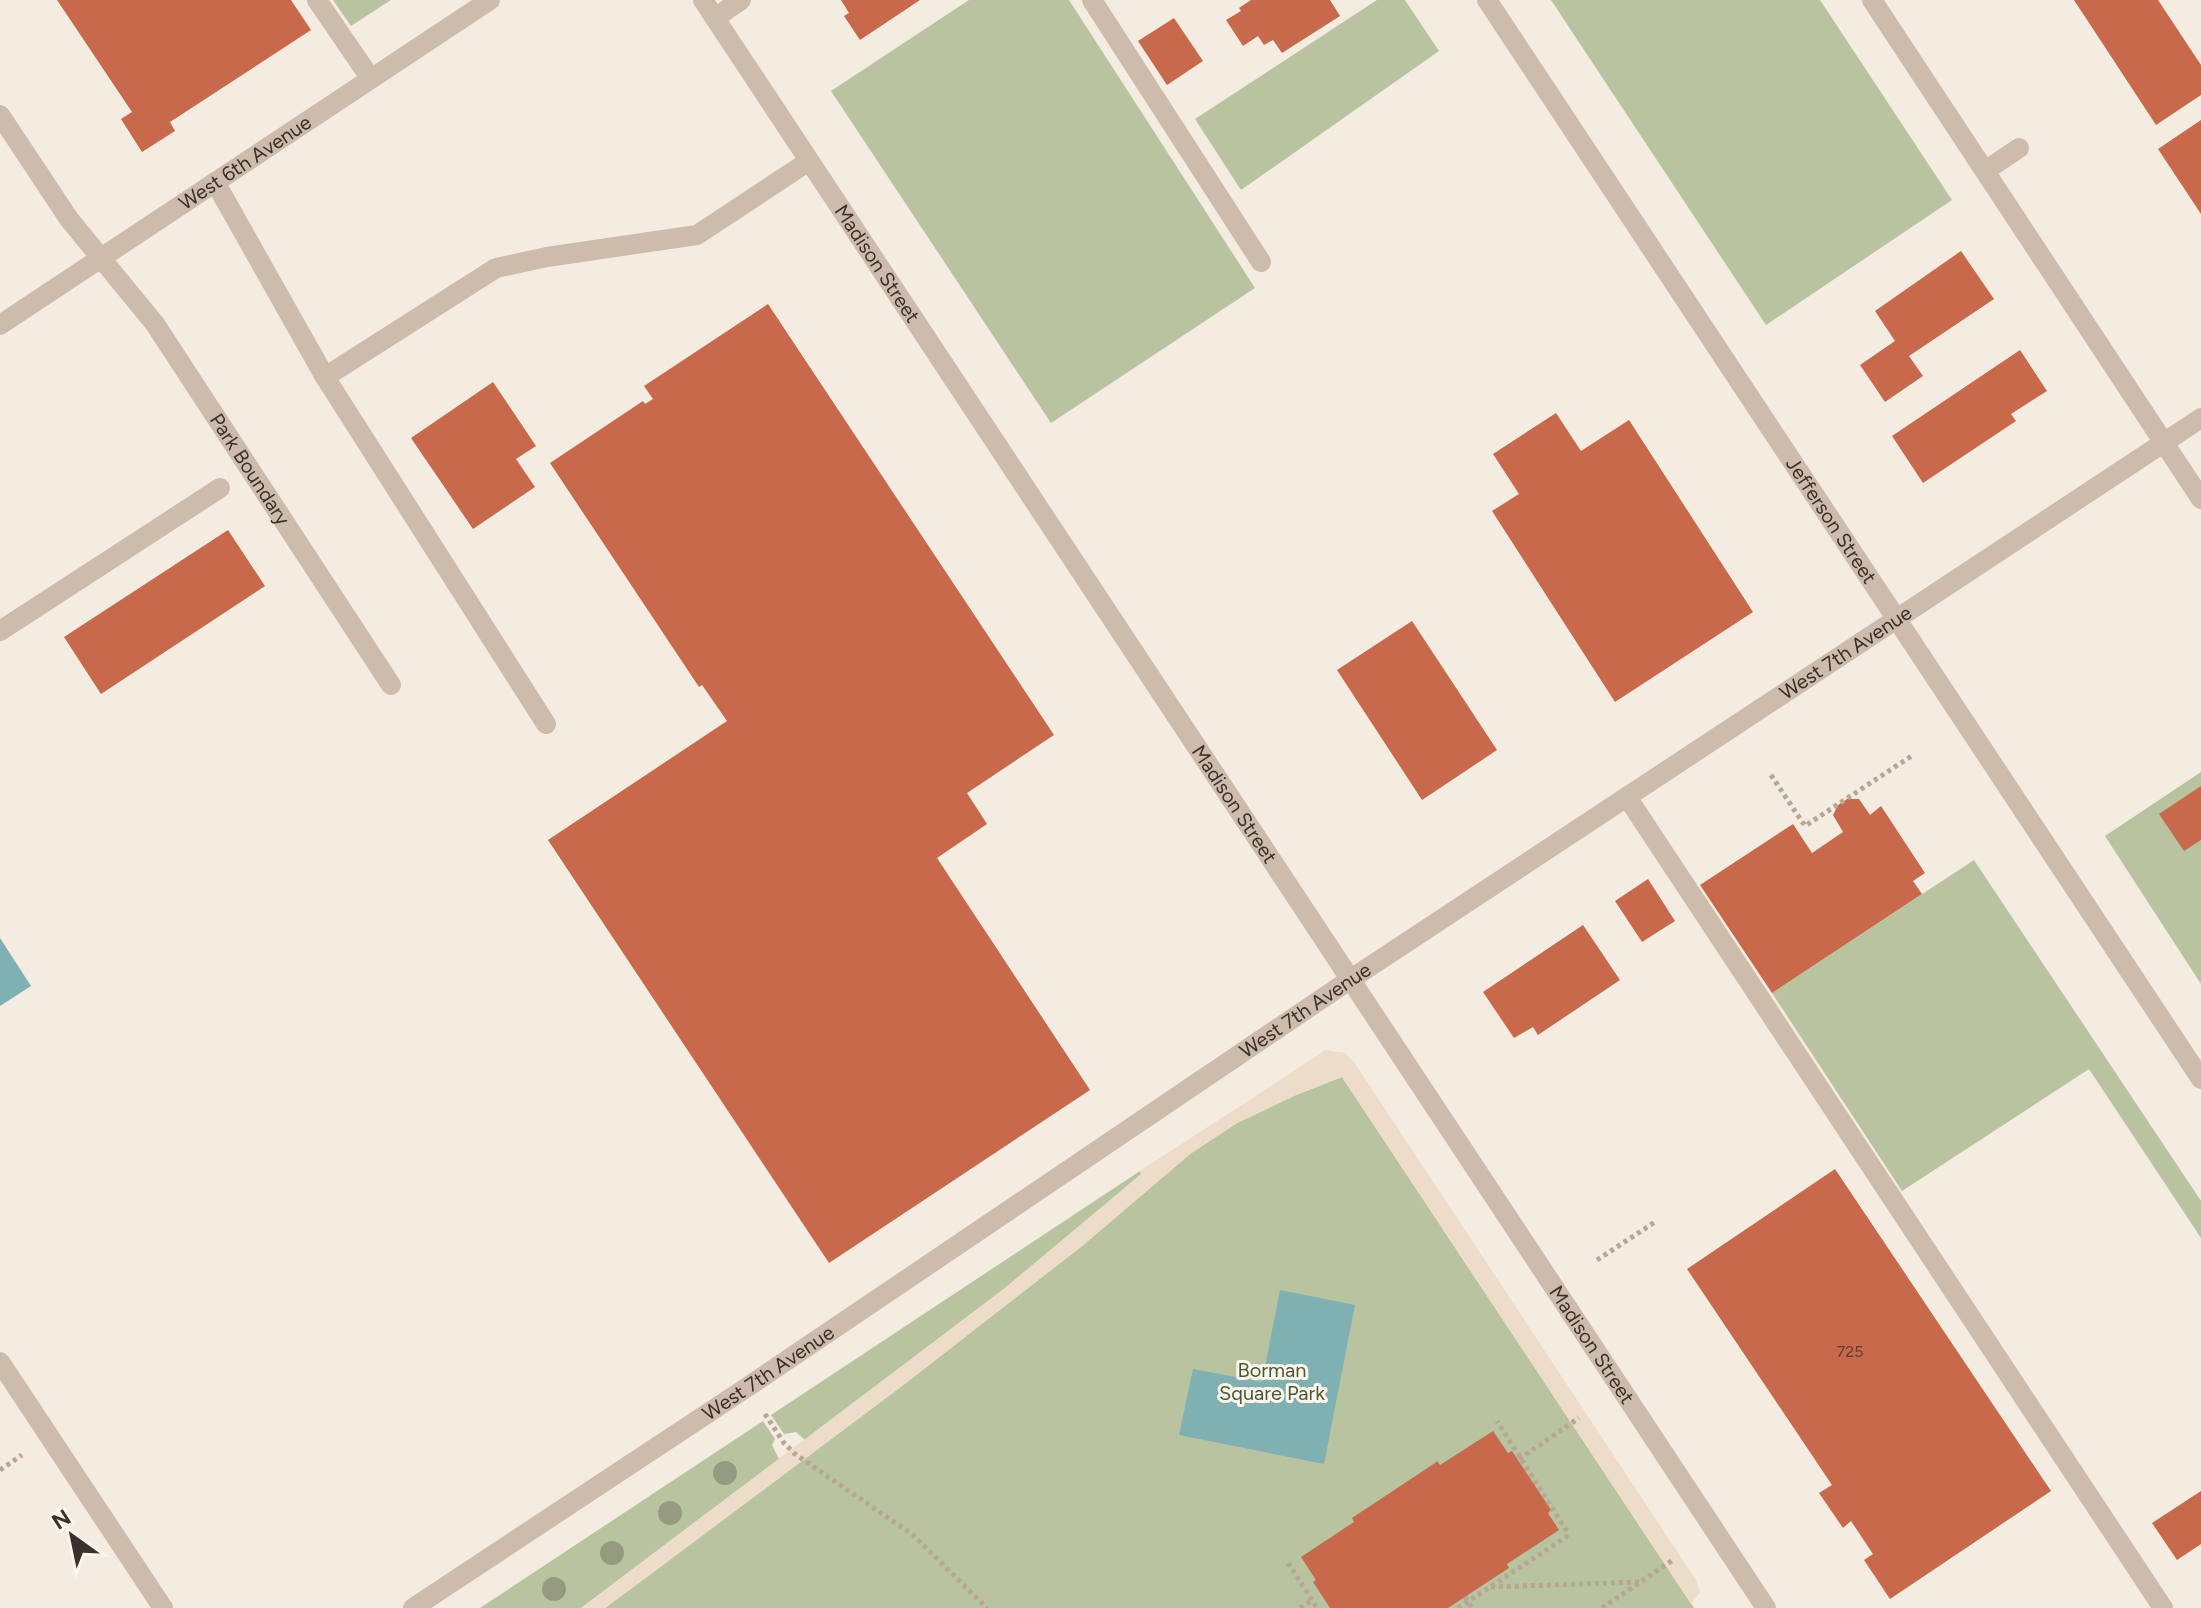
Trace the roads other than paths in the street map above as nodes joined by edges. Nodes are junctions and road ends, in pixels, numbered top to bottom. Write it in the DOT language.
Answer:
graph roads {
  1 [pos="317,0"];
  2 [pos="490,0"];
  3 [pos="703,0"];
  4 [pos="741,0"];
  5 [pos="1092,0"];
  6 [pos="1487,0"];
  7 [pos="1872,0"];
  8 [pos="715,18"];
  9 [pos="371,79"];
  10 [pos="0,115"];
  11 [pos="2019,148"];
  12 [pos="809,161"];
  13 [pos="1985,171"];
  14 [pos="215,182"];
  15 [pos="102,258"];
  16 [pos="1261,262"];
  17 [pos="0,325"];
  18 [pos="325,377"];
  19 [pos="2201,418"];
  20 [pos="2164,443"];
  21 [pos="220,488"];
  22 [pos="2201,499"];
  23 [pos="1896,619"];
  24 [pos="0,631"];
  25 [pos="391,685"];
  26 [pos="546,724"];
  27 [pos="1627,797"];
  28 [pos="1351,979"];
  29 [pos="2201,1079"];
  30 [pos="0,1362"];
  31 [pos="163,1608"];
  32 [pos="413,1608"];
  33 [pos="1766,1608"];
  34 [pos="2163,1608"];
  1 -- 9 [label="street"];
  2 -- 9 [label="street, West 6th Avenue"];
  3 -- 8 [label="street, Madison Street"];
  4 -- 8 [label="street"];
  5 -- 16 [label="street"];
  6 -- 23 [label="street, Jefferson Street"];
  7 -- 13 [label="street"];
  8 -- 12 [label="street, Madison Street"];
  9 -- 14 [label="street, West 6th Avenue"];
  10 -- 15 [label="street, Park Boundary"];
  11 -- 13 [label="street"];
  12 -- 18 [label="street"];
  12 -- 28 [label="street, Madison Street"];
  13 -- 20 [label="street"];
  14 -- 15 [label="street, West 6th Avenue"];
  14 -- 18 [label="street"];
  15 -- 17 [label="street, West 6th Avenue"];
  15 -- 25 [label="street, Park Boundary"];
  18 -- 26 [label="street"];
  19 -- 20 [label="street, West 7th Avenue"];
  20 -- 22 [label="street"];
  20 -- 23 [label="street, West 7th Avenue"];
  21 -- 24 [label="street"];
  23 -- 27 [label="street, West 7th Avenue"];
  23 -- 29 [label="street, Jefferson Street"];
  27 -- 28 [label="street, West 7th Avenue"];
  27 -- 34 [label="street"];
  28 -- 32 [label="street, West 7th Avenue"];
  28 -- 33 [label="street, Madison Street"];
  30 -- 31 [label="street"];
}
